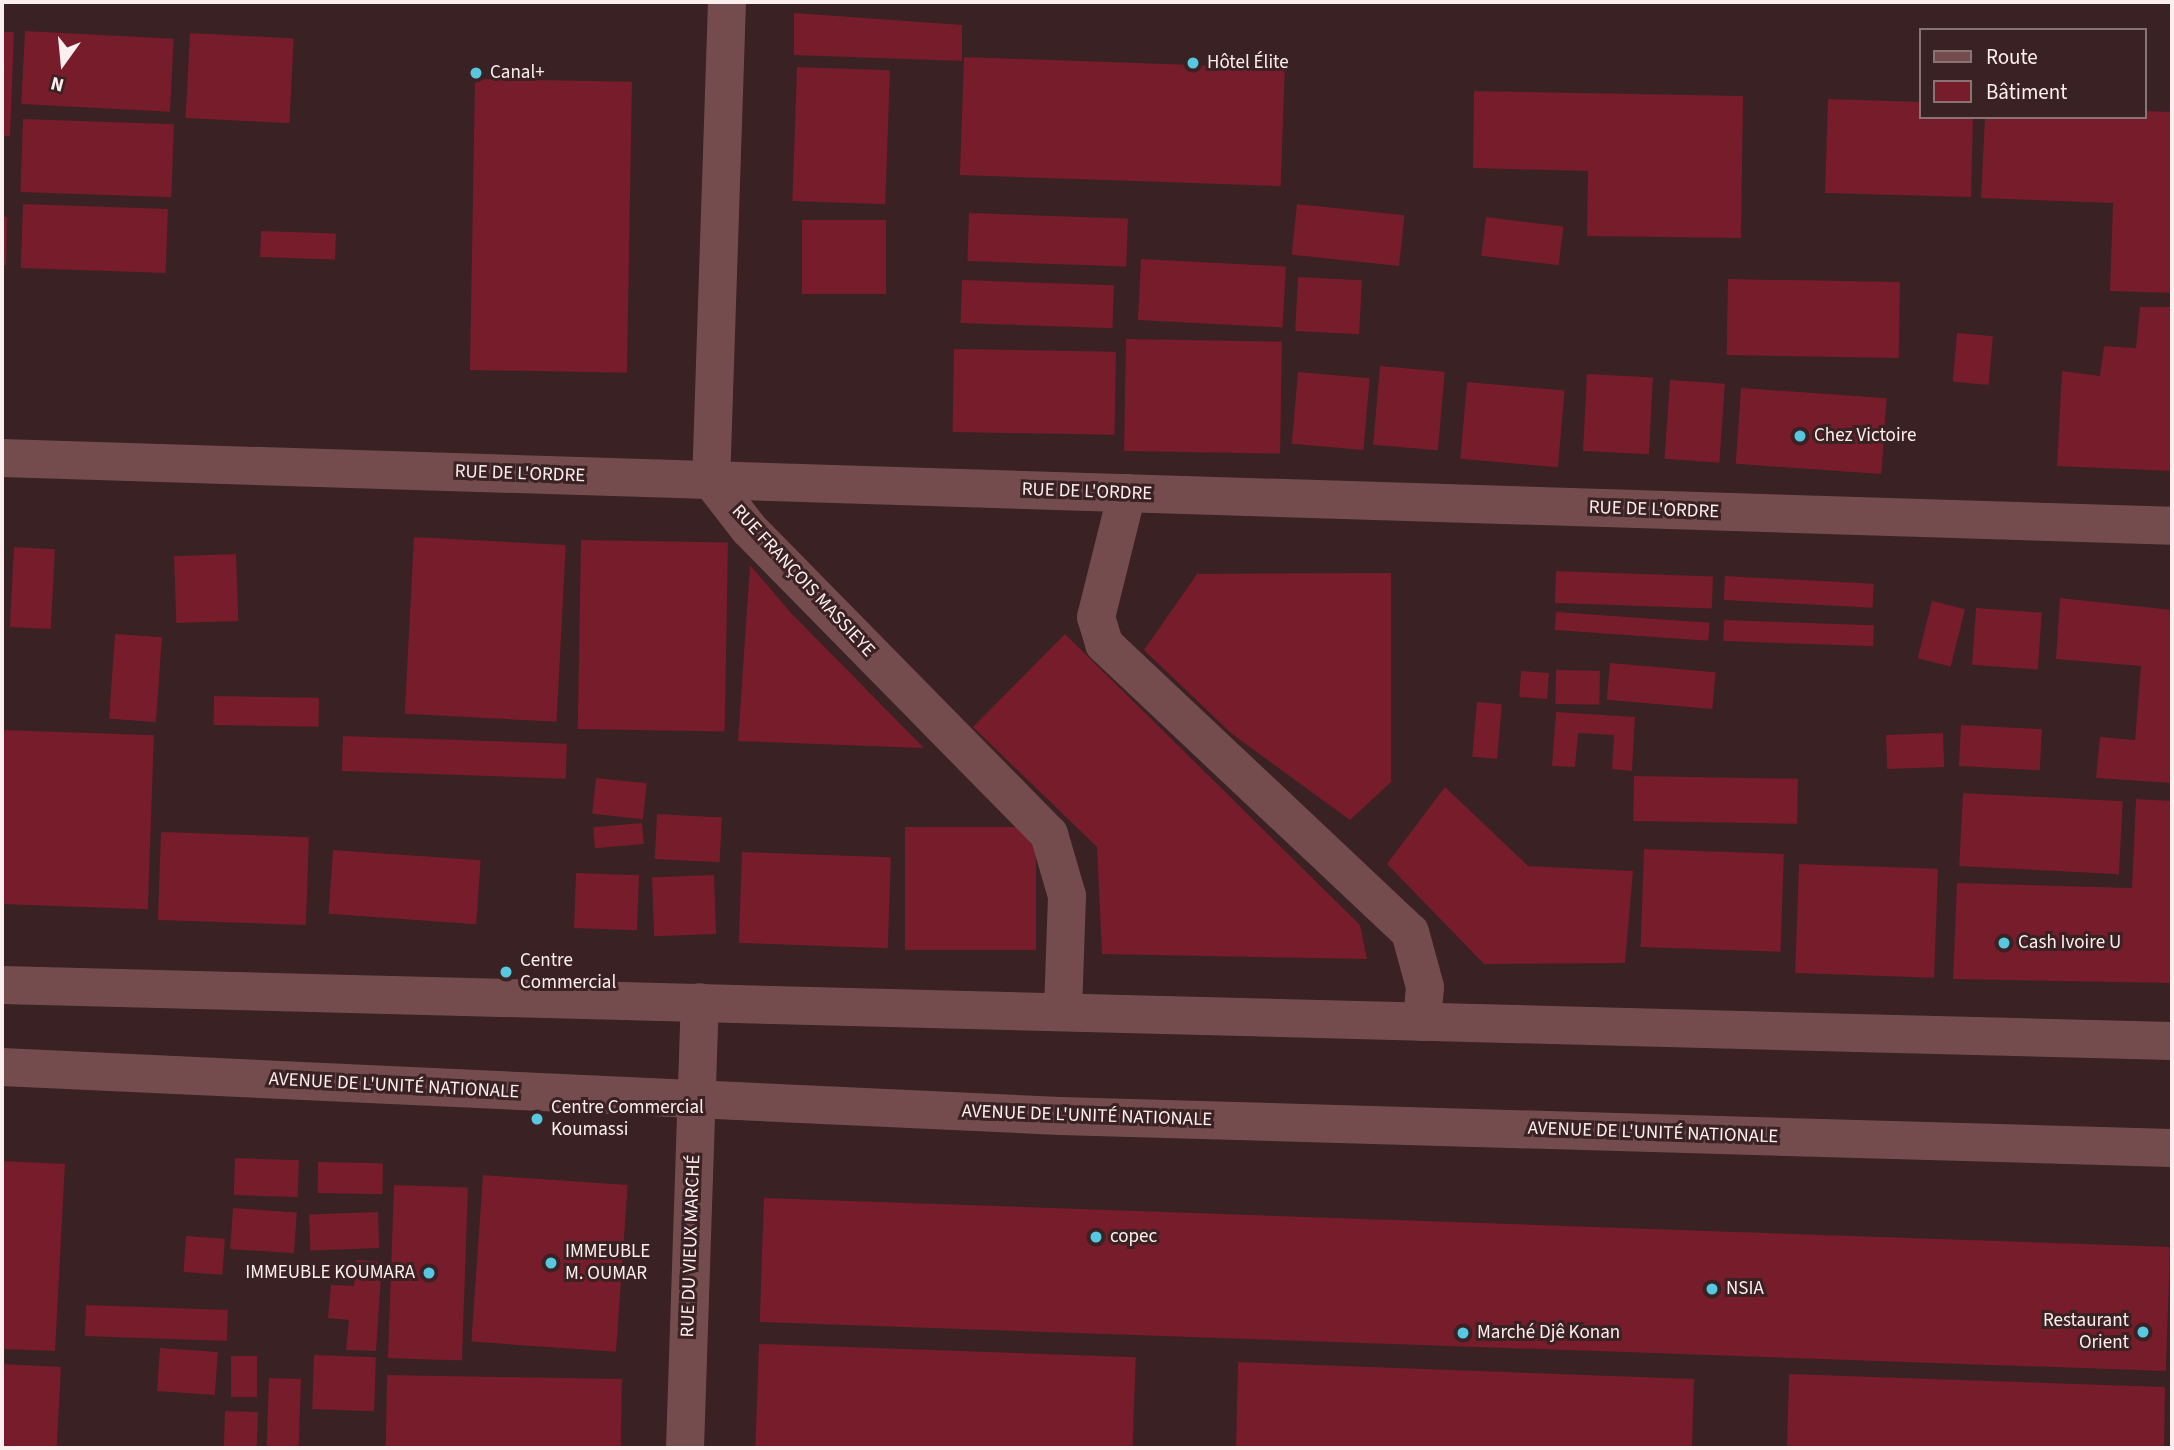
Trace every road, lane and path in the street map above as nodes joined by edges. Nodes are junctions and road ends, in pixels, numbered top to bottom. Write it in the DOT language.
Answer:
graph roads {
  1 [pos="727,2"];
  2 [pos="2,457"];
  3 [pos="711,480"];
  4 [pos="1127,493"];
  5 [pos="2172,526"];
  6 [pos="2,985"];
  7 [pos="700,1002"];
  8 [pos="1063,1010"];
  9 [pos="1422,1021"];
  10 [pos="2172,1041"];
  11 [pos="2,1067"];
  12 [pos="695,1100"];
  13 [pos="2172,1148"];
  14 [pos="685,1448"];
  1 -- 3 [label="street"];
  2 -- 3 [label="street, RUE DE L'ORDRE"];
  3 -- 4 [label="street, RUE DE L'ORDRE"];
  3 -- 8 [label="street, RUE FRANÇOIS MASSIEYE"];
  4 -- 5 [label="street, RUE DE L'ORDRE"];
  4 -- 9 [label="street"];
  6 -- 7 [label="street"];
  7 -- 8 [label="street"];
  7 -- 12 [label="street, RUE DU VIEUX MARCHÉ"];
  8 -- 9 [label="street"];
  9 -- 10 [label="street"];
  11 -- 12 [label="street, AVENUE DE L'UNITÉ NATIONALE"];
  12 -- 13 [label="street, AVENUE DE L'UNITÉ NATIONALE"];
  12 -- 14 [label="street, RUE DU VIEUX MARCHÉ"];
}
